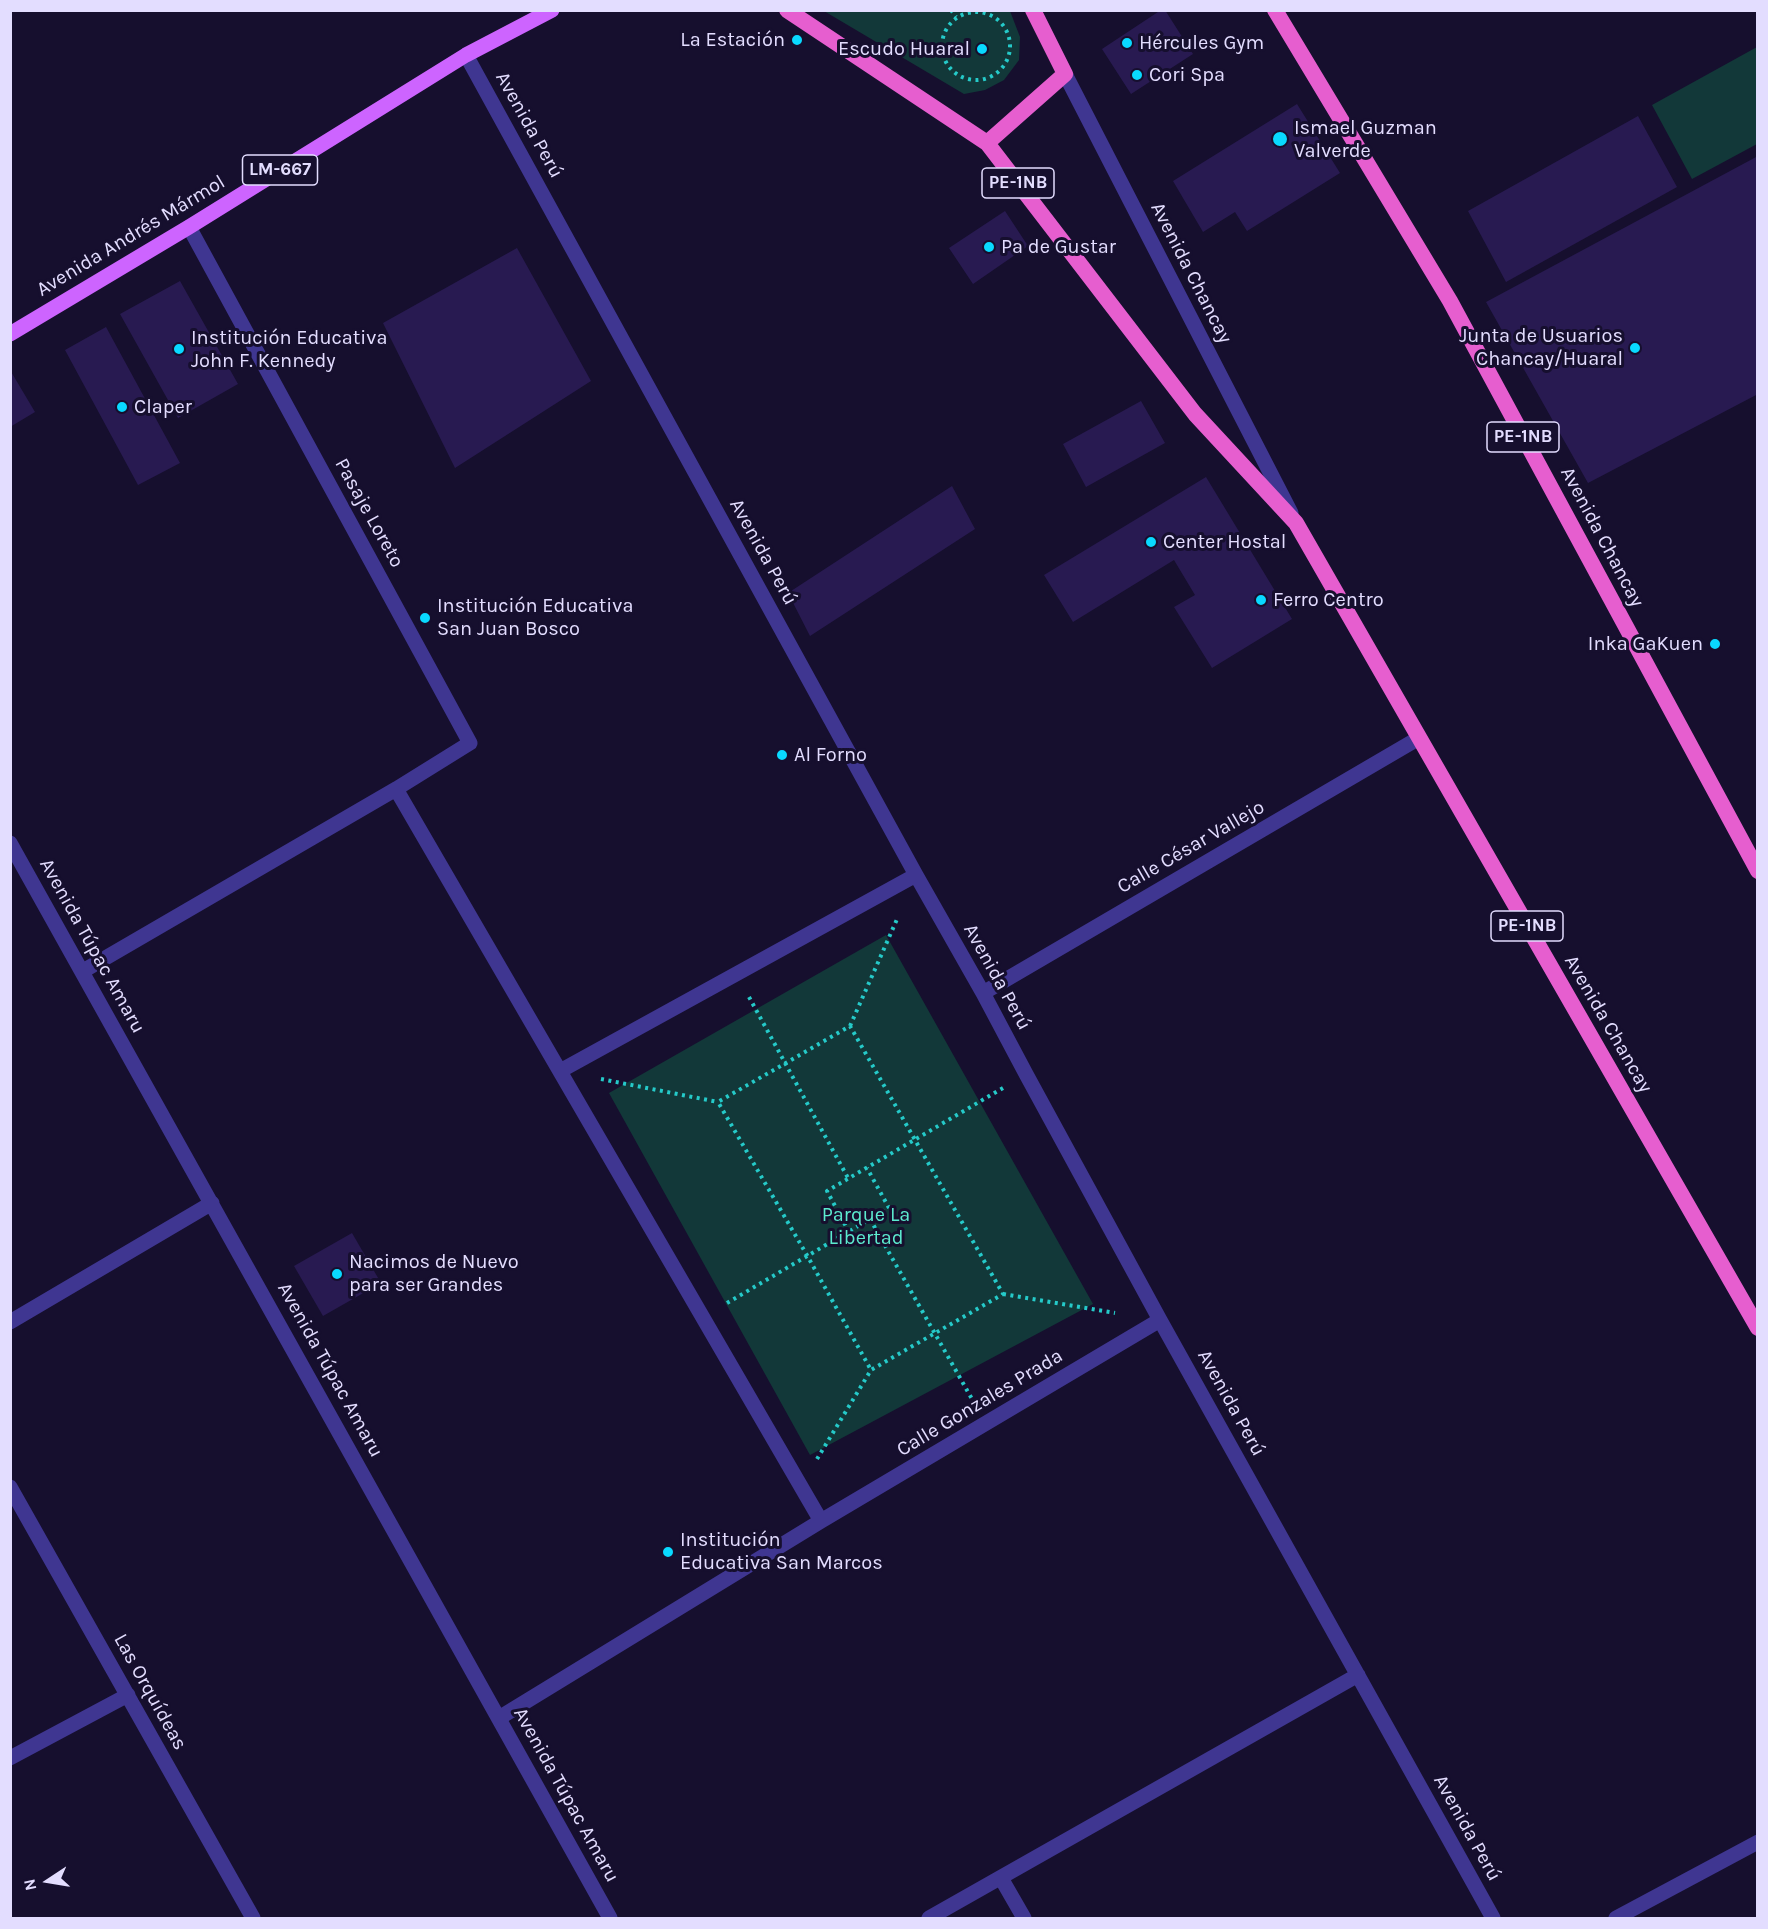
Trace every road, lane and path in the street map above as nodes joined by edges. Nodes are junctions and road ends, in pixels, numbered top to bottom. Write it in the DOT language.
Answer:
graph roads {
  1 [pos="552,10"];
  2 [pos="787,10"];
  3 [pos="951,10"];
  4 [pos="1033,10"];
  5 [pos="1275,10"];
  6 [pos="956,17"];
  7 [pos="466,55"];
  8 [pos="1065,74"];
  9 [pos="987,142"];
  10 [pos="189,227"];
  11 [pos="10,334"];
  12 [pos="1296,523"];
  13 [pos="1419,738"];
  14 [pos="396,789"];
  15 [pos="10,843"];
  16 [pos="1758,871"];
  17 [pos="916,875"];
  18 [pos="83,971"];
  19 [pos="737,974"];
  20 [pos="983,993"];
  21 [pos="850,1026"];
  22 [pos="785,1064"];
  23 [pos="560,1071"];
  24 [pos="1026,1074"];
  25 [pos="718,1102"];
  26 [pos="915,1139"];
  27 [pos="867,1168"];
  28 [pos="848,1178"];
  29 [pos="212,1203"];
  30 [pos="870,1219"];
  31 [pos="849,1232"];
  32 [pos="808,1257"];
  33 [pos="1003,1294"];
  34 [pos="702,1318"];
  35 [pos="1160,1320"];
  36 [pos="10,1322"];
  37 [pos="1758,1328"];
  38 [pos="933,1334"];
  39 [pos="871,1370"];
  40 [pos="986,1423"];
  41 [pos="801,1486"];
  42 [pos="10,1487"];
  43 [pos="821,1521"];
  44 [pos="1358,1675"];
  45 [pos="128,1695"];
  46 [pos="499,1718"];
  47 [pos="10,1758"];
  48 [pos="1758,1842"];
  49 [pos="1001,1878"];
  50 [pos="253,1918"];
  51 [pos="610,1918"];
  52 [pos="929,1918"];
  53 [pos="1024,1918"];
  54 [pos="1493,1918"];
  55 [pos="1616,1918"];
  1 -- 7 [label="main road, Avenida Andrés Mármol / LM-667"];
  2 -- 9 [label="highway, PE-1NB"];
  3 -- 6 [label="path"];
  4 -- 8 [label="highway"];
  5 -- 16 [label="highway, Avenida Chancay / PE-1NB"];
  6 -- 6 [label="path"];
  7 -- 10 [label="main road, Avenida Andrés Mármol / LM-667"];
  7 -- 17 [label="street, Avenida Perú"];
  8 -- 9 [label="highway"];
  8 -- 12 [label="street, Avenida Chancay"];
  9 -- 12 [label="highway, Avenida Chancay / PE-1NB"];
  10 -- 11 [label="main road, Avenida Andrés Mármol / LM-667"];
  10 -- 14 [label="street, Pasaje Loreto"];
  12 -- 13 [label="highway, Avenida Chancay / PE-1NB"];
  13 -- 20 [label="street, Calle César Vallejo"];
  13 -- 37 [label="highway, Avenida Chancay / PE-1NB"];
  14 -- 18 [label="street"];
  14 -- 23 [label="street"];
  15 -- 18 [label="street, Avenida Túpac Amaru"];
  17 -- 19 [label="street"];
  17 -- 20 [label="street, Avenida Perú"];
  17 -- 21 [label="path"];
  18 -- 29 [label="street, Avenida Túpac Amaru"];
  19 -- 22 [label="path"];
  19 -- 23 [label="street"];
  20 -- 24 [label="street, Avenida Perú"];
  21 -- 22 [label="path"];
  21 -- 26 [label="path"];
  22 -- 25 [label="path"];
  22 -- 28 [label="path"];
  23 -- 25 [label="path"];
  23 -- 34 [label="street"];
  24 -- 26 [label="path"];
  24 -- 35 [label="street, Avenida Perú"];
  25 -- 32 [label="path"];
  26 -- 27 [label="path"];
  26 -- 33 [label="path"];
  27 -- 28 [label="path"];
  27 -- 30 [label="path"];
  28 -- 31 [label="path"];
  29 -- 36 [label="street"];
  29 -- 46 [label="street, Avenida Túpac Amaru"];
  30 -- 31 [label="path"];
  30 -- 38 [label="path"];
  31 -- 32 [label="path"];
  32 -- 34 [label="path"];
  32 -- 39 [label="path"];
  33 -- 35 [label="path"];
  33 -- 38 [label="path"];
  34 -- 41 [label="street"];
  35 -- 40 [label="street, Calle Gonzales Prada"];
  35 -- 44 [label="street, Avenida Perú"];
  38 -- 39 [label="path"];
  38 -- 40 [label="path"];
  39 -- 41 [label="path"];
  40 -- 43 [label="street, Calle Gonzales Prada"];
  41 -- 43 [label="street"];
  42 -- 45 [label="street, Las Orquídeas"];
  43 -- 46 [label="street, Calle Gonzales Prada"];
  44 -- 49 [label="street"];
  44 -- 54 [label="street, Avenida Perú"];
  45 -- 47 [label="street"];
  45 -- 50 [label="street, Las Orquídeas"];
  46 -- 51 [label="street, Avenida Túpac Amaru"];
  48 -- 55 [label="street"];
  49 -- 52 [label="street"];
  49 -- 53 [label="street"];
}
